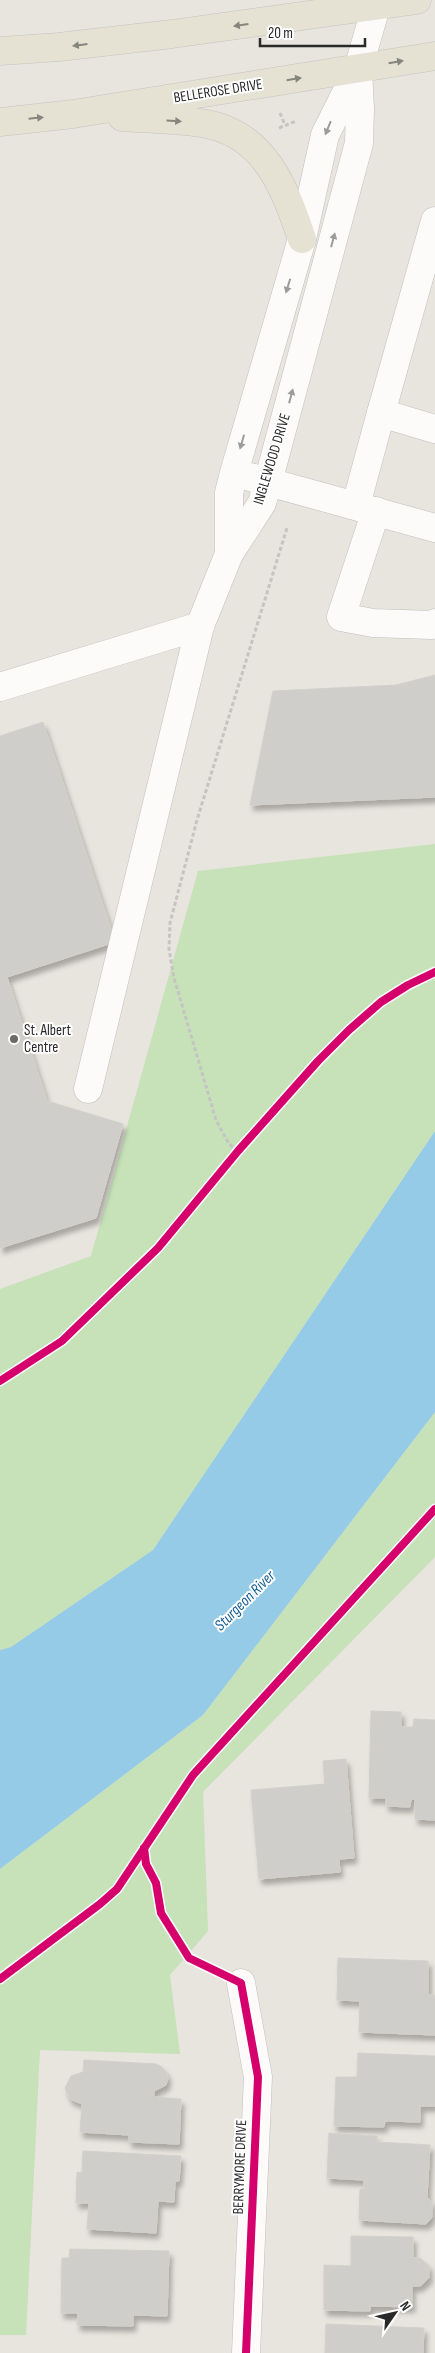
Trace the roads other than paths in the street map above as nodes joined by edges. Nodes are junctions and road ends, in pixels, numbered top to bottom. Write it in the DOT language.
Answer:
graph roads {
  1 [pos="417,0"];
  2 [pos="377,3"];
  3 [pos="0,51"];
  4 [pos="435,56"];
  5 [pos="358,69"];
  6 [pos="73,114"];
  7 [pos="0,122"];
  8 [pos="435,221"];
  9 [pos="302,239"];
  10 [pos="380,413"];
  11 [pos="435,429"];
  12 [pos="234,472"];
  13 [pos="268,482"];
  14 [pos="366,508"];
  15 [pos="435,528"];
  16 [pos="229,554"];
  17 [pos="435,622"];
  18 [pos="200,626"];
  19 [pos="0,687"];
  20 [pos="88,1088"];
  21 [pos="241,1983"];
  22 [pos="246,2353"];
  1 -- 2 [label="main road"];
  2 -- 3 [label="main road, one-way"];
  2 -- 5 [label="street, INGLEWOOD DRIVE"];
  5 -- 4 [label="main road, BELLEROSE DRIVE, one-way"];
  6 -- 5 [label="main road, BELLEROSE DRIVE, one-way"];
  5 -- 9 [label="street, INGLEWOOD DRIVE, one-way"];
  13 -- 5 [label="street, INGLEWOOD DRIVE, one-way"];
  7 -- 6 [label="main road, BELLEROSE DRIVE, one-way"];
  6 -- 9 [label="main road, one-way"];
  8 -- 10 [label="street"];
  9 -- 12 [label="street, INGLEWOOD DRIVE, one-way"];
  10 -- 11 [label="street"];
  10 -- 14 [label="street"];
  12 -- 13 [label="street"];
  12 -- 16 [label="street, INGLEWOOD DRIVE"];
  13 -- 14 [label="street"];
  13 -- 16 [label="street, INGLEWOOD DRIVE"];
  14 -- 15 [label="street"];
  14 -- 17 [label="street"];
  16 -- 18 [label="street"];
  18 -- 19 [label="street"];
  18 -- 20 [label="street"];
  21 -- 22 [label="street, BERRYMORE DRIVE"];
}
